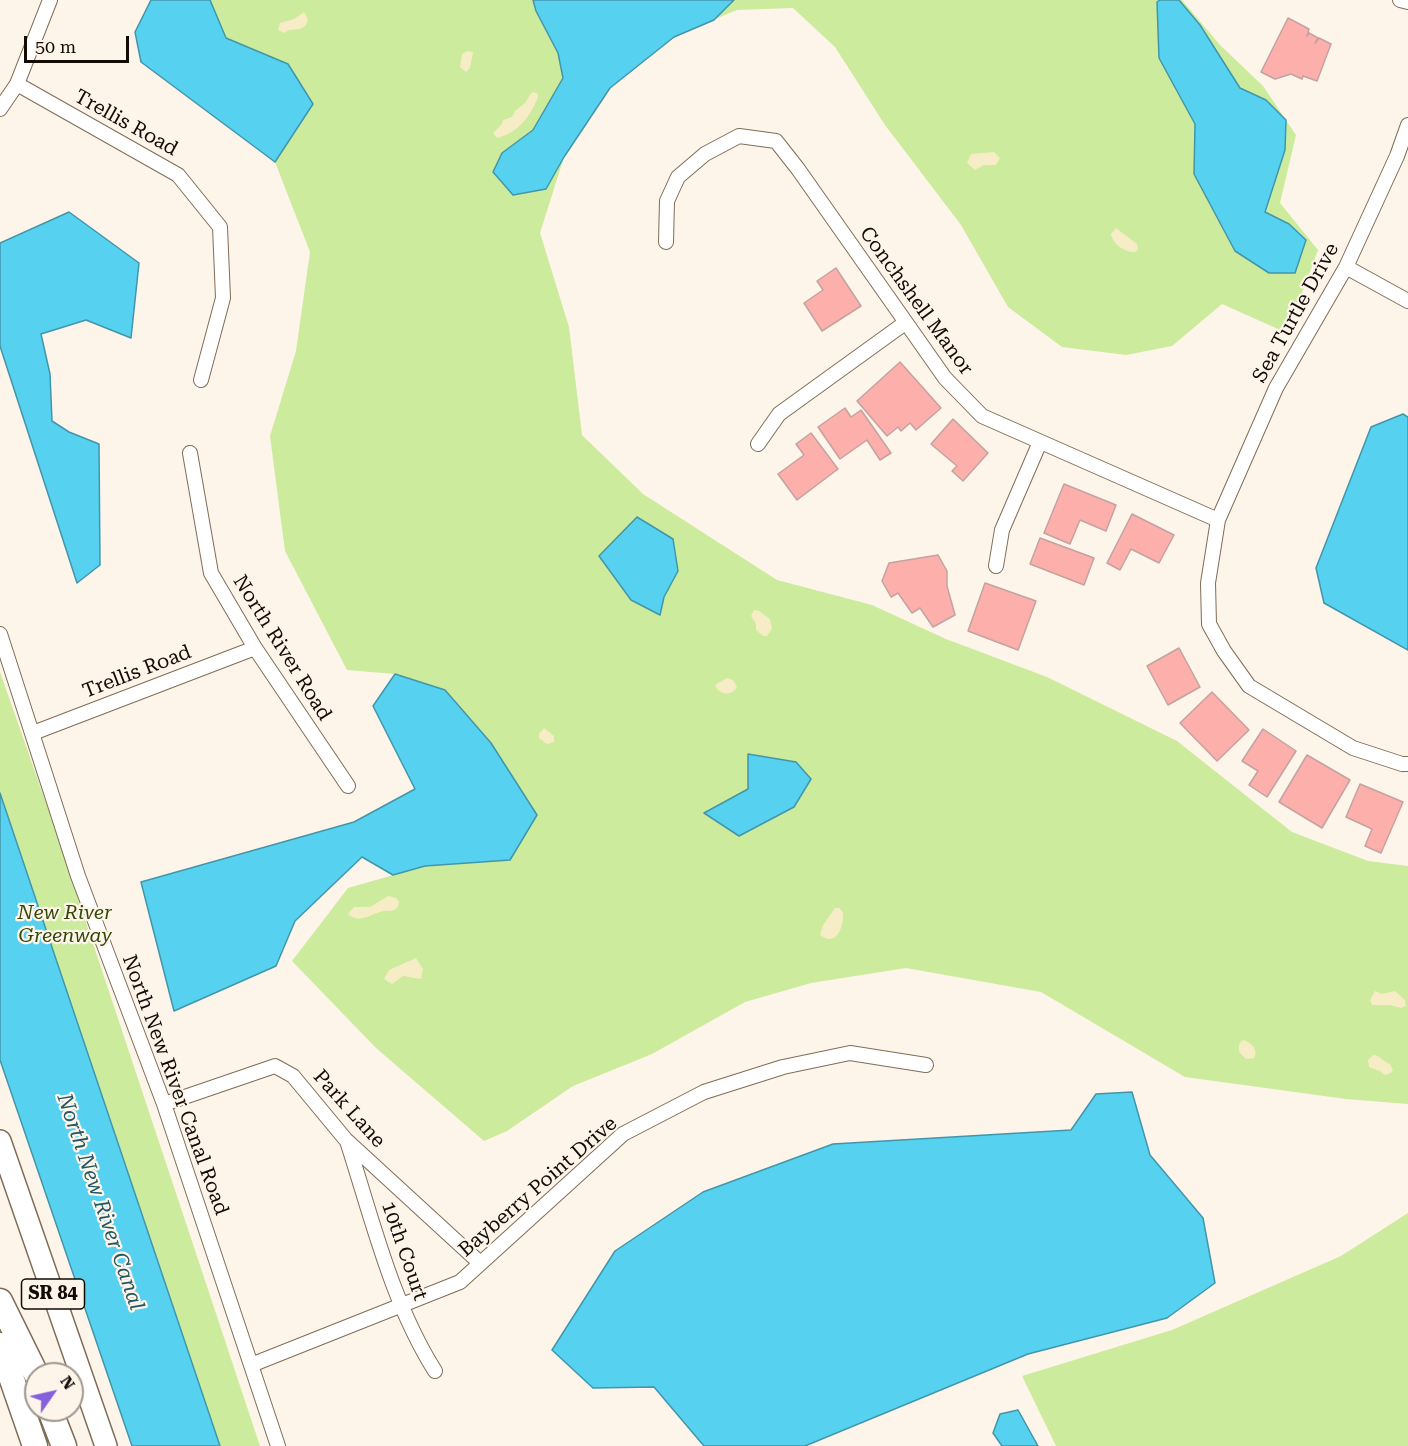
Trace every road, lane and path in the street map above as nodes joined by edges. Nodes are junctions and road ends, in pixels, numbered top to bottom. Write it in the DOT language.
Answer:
graph roads {
  1 [pos="50,0"];
  2 [pos="1400,0"];
  3 [pos="1408,2"];
  4 [pos="17,84"];
  5 [pos="0,109"];
  6 [pos="1408,125"];
  7 [pos="666,242"];
  8 [pos="1346,267"];
  9 [pos="1408,301"];
  10 [pos="905,323"];
  11 [pos="201,380"];
  12 [pos="1040,442"];
  13 [pos="758,444"];
  14 [pos="190,453"];
  15 [pos="1218,520"];
  16 [pos="996,566"];
  17 [pos="0,634"];
  18 [pos="255,648"];
  19 [pos="33,733"];
  20 [pos="1408,764"];
  21 [pos="348,786"];
  22 [pos="926,1065"];
  23 [pos="164,1104"];
  24 [pos="346,1140"];
  25 [pos="0,1142"];
  26 [pos="479,1262"];
  27 [pos="0,1301"];
  28 [pos="400,1305"];
  29 [pos="0,1345"];
  30 [pos="30,1362"];
  31 [pos="251,1365"];
  32 [pos="435,1371"];
  33 [pos="55,1422"];
  34 [pos="35,1446"];
  35 [pos="64,1446"];
  36 [pos="106,1446"];
  37 [pos="278,1446"];
  1 -- 4 [label="street"];
  2 -- 3 [label="street"];
  4 -- 5 [label="street"];
  4 -- 11 [label="street, Trellis Road"];
  6 -- 8 [label="street, Sea Turtle Drive"];
  7 -- 10 [label="street, Conchshell Manor"];
  8 -- 9 [label="street"];
  8 -- 15 [label="street, Sea Turtle Drive"];
  10 -- 12 [label="street, Conchshell Manor"];
  10 -- 13 [label="street"];
  12 -- 15 [label="street, Conchshell Manor"];
  12 -- 16 [label="street"];
  14 -- 18 [label="street, North River Road"];
  15 -- 20 [label="street, Sea Turtle Drive"];
  17 -- 19 [label="street, North New River Canal Road"];
  18 -- 19 [label="street, Trellis Road"];
  18 -- 21 [label="street, North River Road"];
  19 -- 23 [label="street, North New River Canal Road"];
  22 -- 26 [label="street, Bayberry Point Drive"];
  23 -- 24 [label="street, Park Lane"];
  23 -- 31 [label="street, North New River Canal Road"];
  24 -- 26 [label="street, Park Lane"];
  24 -- 28 [label="street, 10th Court"];
  25 -- 36 [label="main road, SR 84"];
  26 -- 28 [label="street, Bayberry Point Drive"];
  27 -- 30 [label="highway"];
  28 -- 31 [label="street, Bayberry Point Drive"];
  28 -- 32 [label="street, 10th Court"];
  29 -- 34 [label="highway"];
  31 -- 37 [label="street, North New River Canal Road"];
  33 -- 35 [label="highway"];
}
